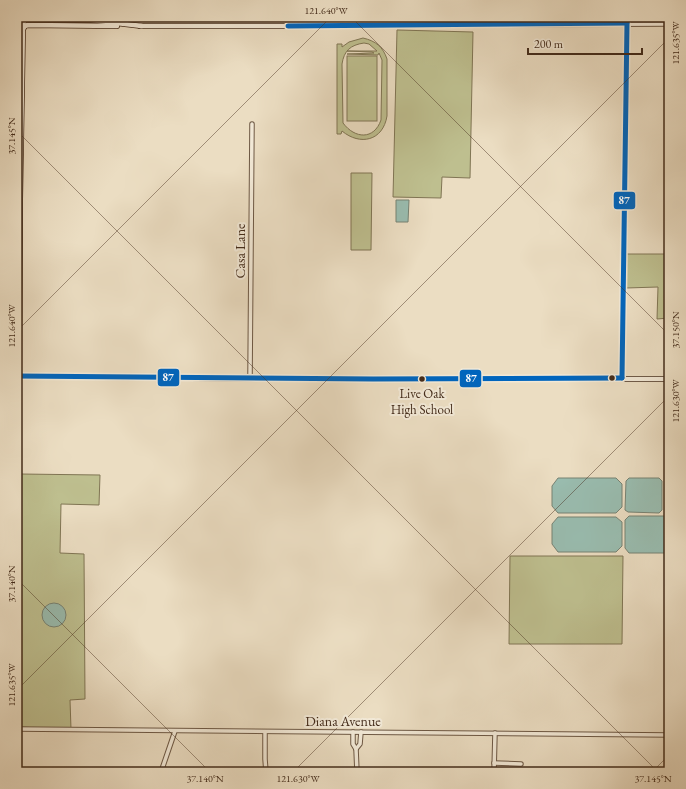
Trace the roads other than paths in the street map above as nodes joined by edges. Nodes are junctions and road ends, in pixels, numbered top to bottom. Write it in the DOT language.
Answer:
graph roads {
  1 [pos="290,17"];
  2 [pos="626,23"];
  3 [pos="669,24"];
  4 [pos="288,26"];
  5 [pos="252,124"];
  6 [pos="18,376"];
  7 [pos="250,378"];
  8 [pos="622,378"];
  9 [pos="669,379"];
  10 [pos="17,710"];
  11 [pos="17,729"];
  12 [pos="175,731"];
  13 [pos="265,732"];
  14 [pos="353,732"];
  15 [pos="360,732"];
  16 [pos="495,733"];
  17 [pos="669,735"];
  18 [pos="356,749"];
  19 [pos="494,763"];
  20 [pos="522,764"];
  21 [pos="161,772"];
  22 [pos="266,772"];
  23 [pos="357,772"];
  24 [pos="494,772"];
  1 -- 4 [label="street"];
  2 -- 3 [label="street"];
  2 -- 4 [label="street"];
  2 -- 8 [label="street"];
  4 -- 6 [label="street"];
  5 -- 7 [label="street, Casa Lane"];
  6 -- 7 [label="street"];
  6 -- 10 [label="street"];
  7 -- 8 [label="street"];
  8 -- 9 [label="street"];
  11 -- 12 [label="street, Diana Avenue"];
  12 -- 13 [label="street, Diana Avenue"];
  12 -- 21 [label="street"];
  13 -- 14 [label="street, Diana Avenue"];
  13 -- 22 [label="street"];
  14 -- 15 [label="street, Diana Avenue"];
  14 -- 18 [label="street"];
  15 -- 16 [label="street, Diana Avenue"];
  15 -- 18 [label="street"];
  16 -- 17 [label="street, Diana Avenue"];
  16 -- 19 [label="street"];
  18 -- 23 [label="street"];
  19 -- 20 [label="street"];
  19 -- 24 [label="street"];
}
